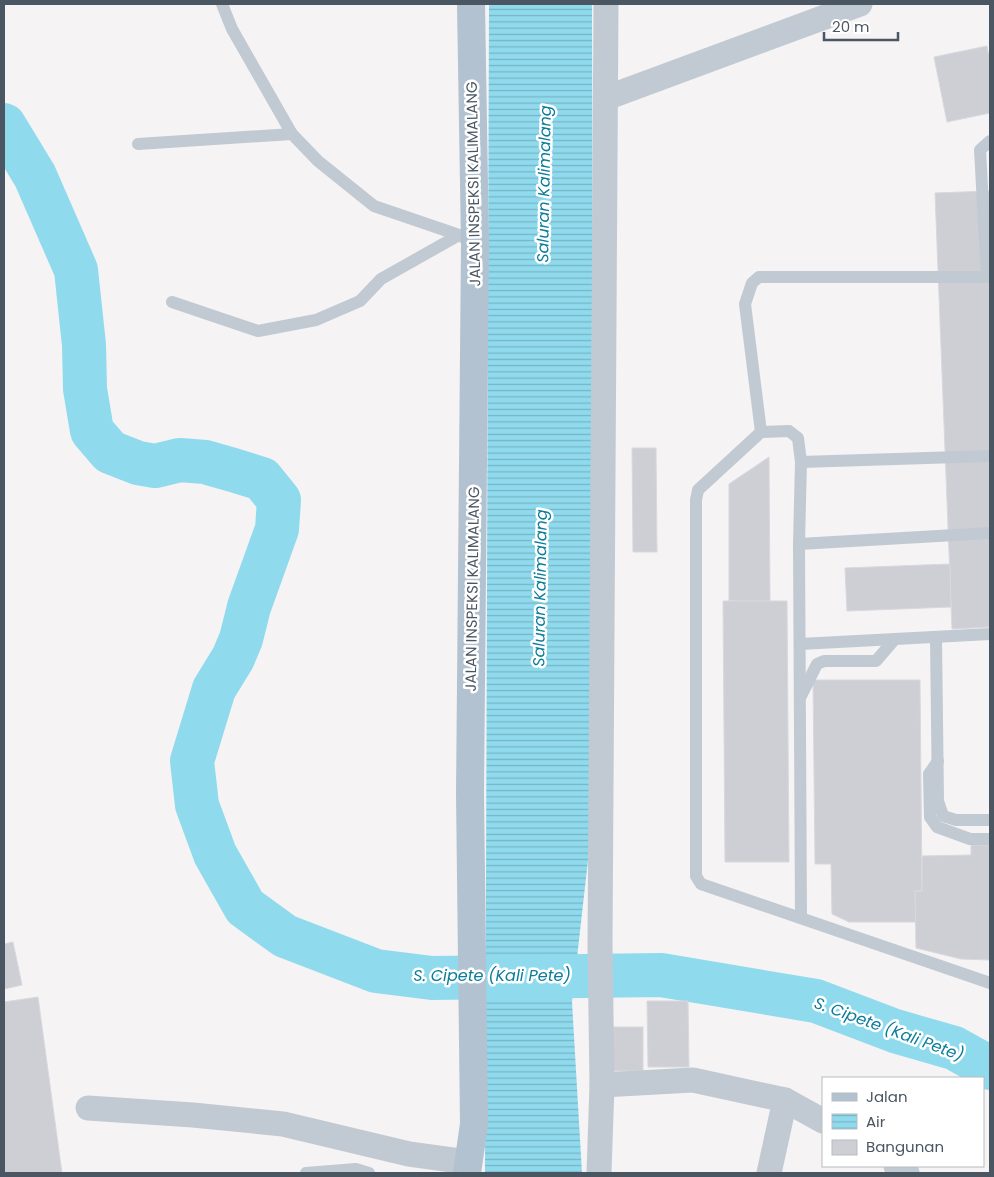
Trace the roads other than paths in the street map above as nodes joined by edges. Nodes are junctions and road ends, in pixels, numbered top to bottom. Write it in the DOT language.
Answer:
graph roads {
  1 [pos="222,4"];
  2 [pos="471,4"];
  3 [pos="606,4"];
  4 [pos="860,4"];
  5 [pos="606,98"];
  6 [pos="292,134"];
  7 [pos="990,141"];
  8 [pos="138,144"];
  9 [pos="467,239"];
  10 [pos="988,277"];
  11 [pos="172,302"];
  12 [pos="761,432"];
  13 [pos="990,456"];
  14 [pos="801,462"];
  15 [pos="990,533"];
  16 [pos="799,544"];
  17 [pos="990,634"];
  18 [pos="936,638"];
  19 [pos="894,640"];
  20 [pos="800,644"];
  21 [pos="800,698"];
  22 [pos="938,761"];
  23 [pos="990,820"];
  24 [pos="990,839"];
  25 [pos="801,918"];
  26 [pos="990,983"];
  27 [pos="602,1085"];
  28 [pos="785,1100"];
  29 [pos="88,1108"];
  30 [pos="822,1119"];
  31 [pos="409,1164"];
  32 [pos="467,1168"];
  33 [pos="306,1173"];
  34 [pos="369,1173"];
  35 [pos="599,1173"];
  36 [pos="769,1173"];
  1 -- 6 [label="lane"];
  2 -- 9 [label="main road, JALAN INSPEKSI KALIMALANG"];
  3 -- 5 [label="street"];
  4 -- 5 [label="street"];
  5 -- 27 [label="street"];
  6 -- 8 [label="lane"];
  6 -- 9 [label="lane"];
  7 -- 10 [label="lane"];
  9 -- 11 [label="lane"];
  9 -- 32 [label="main road, JALAN INSPEKSI KALIMALANG"];
  10 -- 12 [label="lane"];
  12 -- 14 [label="lane"];
  12 -- 25 [label="lane"];
  13 -- 14 [label="lane"];
  14 -- 16 [label="lane"];
  15 -- 16 [label="lane"];
  16 -- 20 [label="lane"];
  17 -- 18 [label="lane"];
  18 -- 19 [label="lane"];
  18 -- 22 [label="lane"];
  19 -- 20 [label="lane"];
  19 -- 21 [label="lane"];
  20 -- 21 [label="lane"];
  21 -- 25 [label="lane"];
  22 -- 23 [label="lane"];
  22 -- 24 [label="lane"];
  25 -- 26 [label="lane"];
  27 -- 28 [label="street"];
  27 -- 35 [label="street"];
  28 -- 30 [label="street"];
  28 -- 36 [label="street"];
  29 -- 31 [label="street"];
  31 -- 32 [label="street"];
  33 -- 34 [label="lane"];
}
